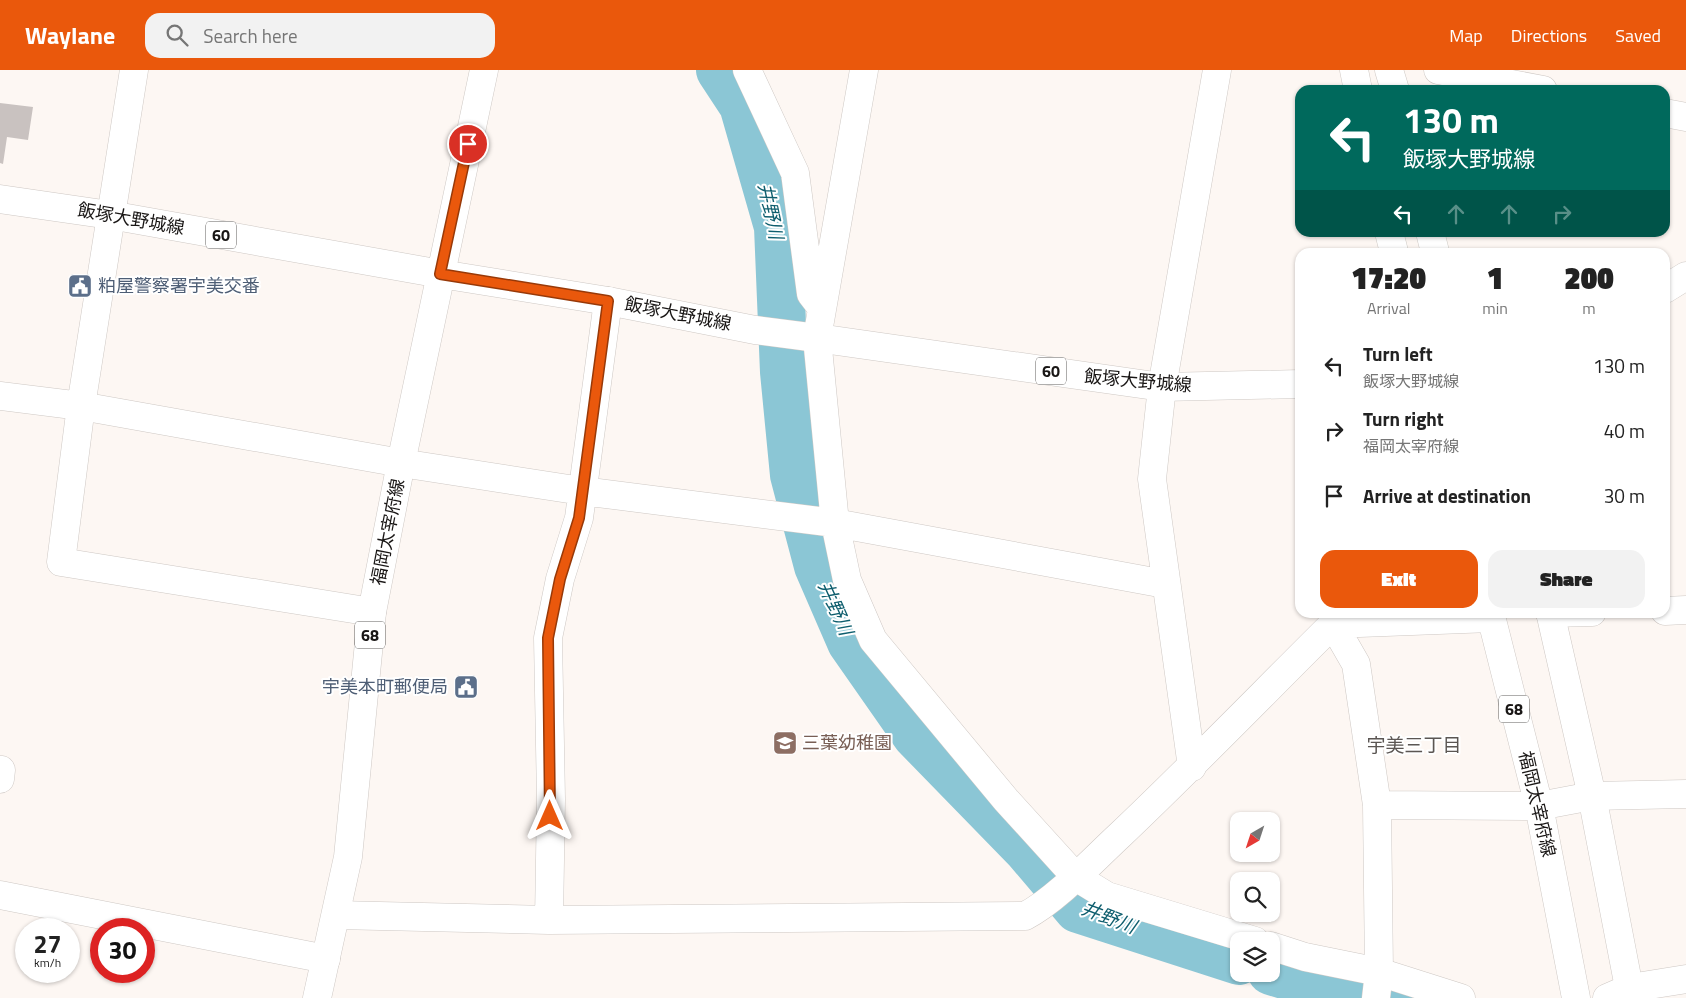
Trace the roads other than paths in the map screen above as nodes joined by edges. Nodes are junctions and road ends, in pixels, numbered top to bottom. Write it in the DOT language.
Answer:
graph roads {
  1 [pos="134,70"];
  2 [pos="484,70"];
  3 [pos="747,70"];
  4 [pos="864,70"];
  5 [pos="1217,70"];
  6 [pos="1354,70"];
  7 [pos="1390,70"];
  8 [pos="1438,70"];
  9 [pos="1357,85"];
  10 [pos="1393,85"];
  11 [pos="1517,85"];
  12 [pos="1670,114"];
  13 [pos="1686,117"];
  14 [pos="0,199"];
  15 [pos="110,215"];
  16 [pos="440,274"];
  17 [pos="1686,276"];
  18 [pos="1670,286"];
  19 [pos="608,301"];
  20 [pos="822,308"];
  21 [pos="810,337"];
  22 [pos="1295,384"];
  23 [pos="1162,387"];
  24 [pos="0,396"];
  25 [pos="81,406"];
  26 [pos="401,463"];
  27 [pos="582,491"];
  28 [pos="828,523"];
  29 [pos="1165,584"];
  30 [pos="1686,610"];
  31 [pos="1670,611"];
  32 [pos="372,612"];
  33 [pos="1339,618"];
  34 [pos="1491,618"];
  35 [pos="1551,618"];
  36 [pos="1192,767"];
  37 [pos="1686,794"];
  38 [pos="1592,796"];
  39 [pos="1376,805"];
  40 [pos="1539,806"];
  41 [pos="1073,878"];
  42 [pos="0,895"];
  43 [pos="336,915"];
  44 [pos="549,920"];
  45 [pos="1230,933"];
  46 [pos="1280,949"];
  47 [pos="326,959"];
  48 [pos="1686,979"];
  49 [pos="1378,984"];
  50 [pos="1623,995"];
  51 [pos="317,998"];
  52 [pos="1462,998"];
  53 [pos="1576,998"];
  1 -- 15 [label="street"];
  2 -- 16 [label="street, 福岡太宰府線 / 68"];
  3 -- 20 [label="street"];
  4 -- 20 [label="street"];
  5 -- 23 [label="street"];
  6 -- 9 [label="street"];
  7 -- 10 [label="street"];
  8 -- 11 [label="street"];
  12 -- 13 [label="street"];
  14 -- 15 [label="street, 飯塚大野城線 / 60"];
  15 -- 16 [label="street, 飯塚大野城線 / 60"];
  15 -- 25 [label="street"];
  16 -- 19 [label="street, 飯塚大野城線 / 60"];
  16 -- 26 [label="street, 福岡太宰府線 / 68"];
  17 -- 18 [label="street"];
  19 -- 21 [label="street, 飯塚大野城線 / 60"];
  19 -- 27 [label="street"];
  20 -- 21 [label="street"];
  21 -- 23 [label="street, 飯塚大野城線 / 60"];
  21 -- 28 [label="street"];
  22 -- 23 [label="street, 飯塚大野城線 / 60"];
  23 -- 29 [label="street"];
  24 -- 25 [label="street"];
  25 -- 26 [label="street"];
  25 -- 32 [label="street"];
  26 -- 27 [label="street"];
  26 -- 32 [label="street, 福岡太宰府線 / 68"];
  27 -- 28 [label="street"];
  27 -- 44 [label="street"];
  28 -- 29 [label="street"];
  28 -- 41 [label="street"];
  29 -- 36 [label="street"];
  30 -- 31 [label="street"];
  32 -- 43 [label="street, 福岡太宰府線 / 68"];
  33 -- 36 [label="street"];
  33 -- 39 [label="street"];
  34 -- 40 [label="street, 福岡太宰府線 / 68"];
  35 -- 38 [label="street"];
  36 -- 41 [label="street"];
  37 -- 38 [label="street"];
  38 -- 40 [label="street"];
  38 -- 50 [label="street"];
  39 -- 40 [label="street"];
  39 -- 49 [label="street"];
  40 -- 53 [label="street, 福岡太宰府線 / 68"];
  41 -- 44 [label="street"];
  41 -- 45 [label="street"];
  42 -- 47 [label="street"];
  43 -- 44 [label="street"];
  43 -- 47 [label="street, 福岡太宰府線 / 68"];
  46 -- 49 [label="street"];
  47 -- 51 [label="street, 福岡太宰府線 / 68"];
  48 -- 50 [label="street"];
  49 -- 52 [label="street"];
}
